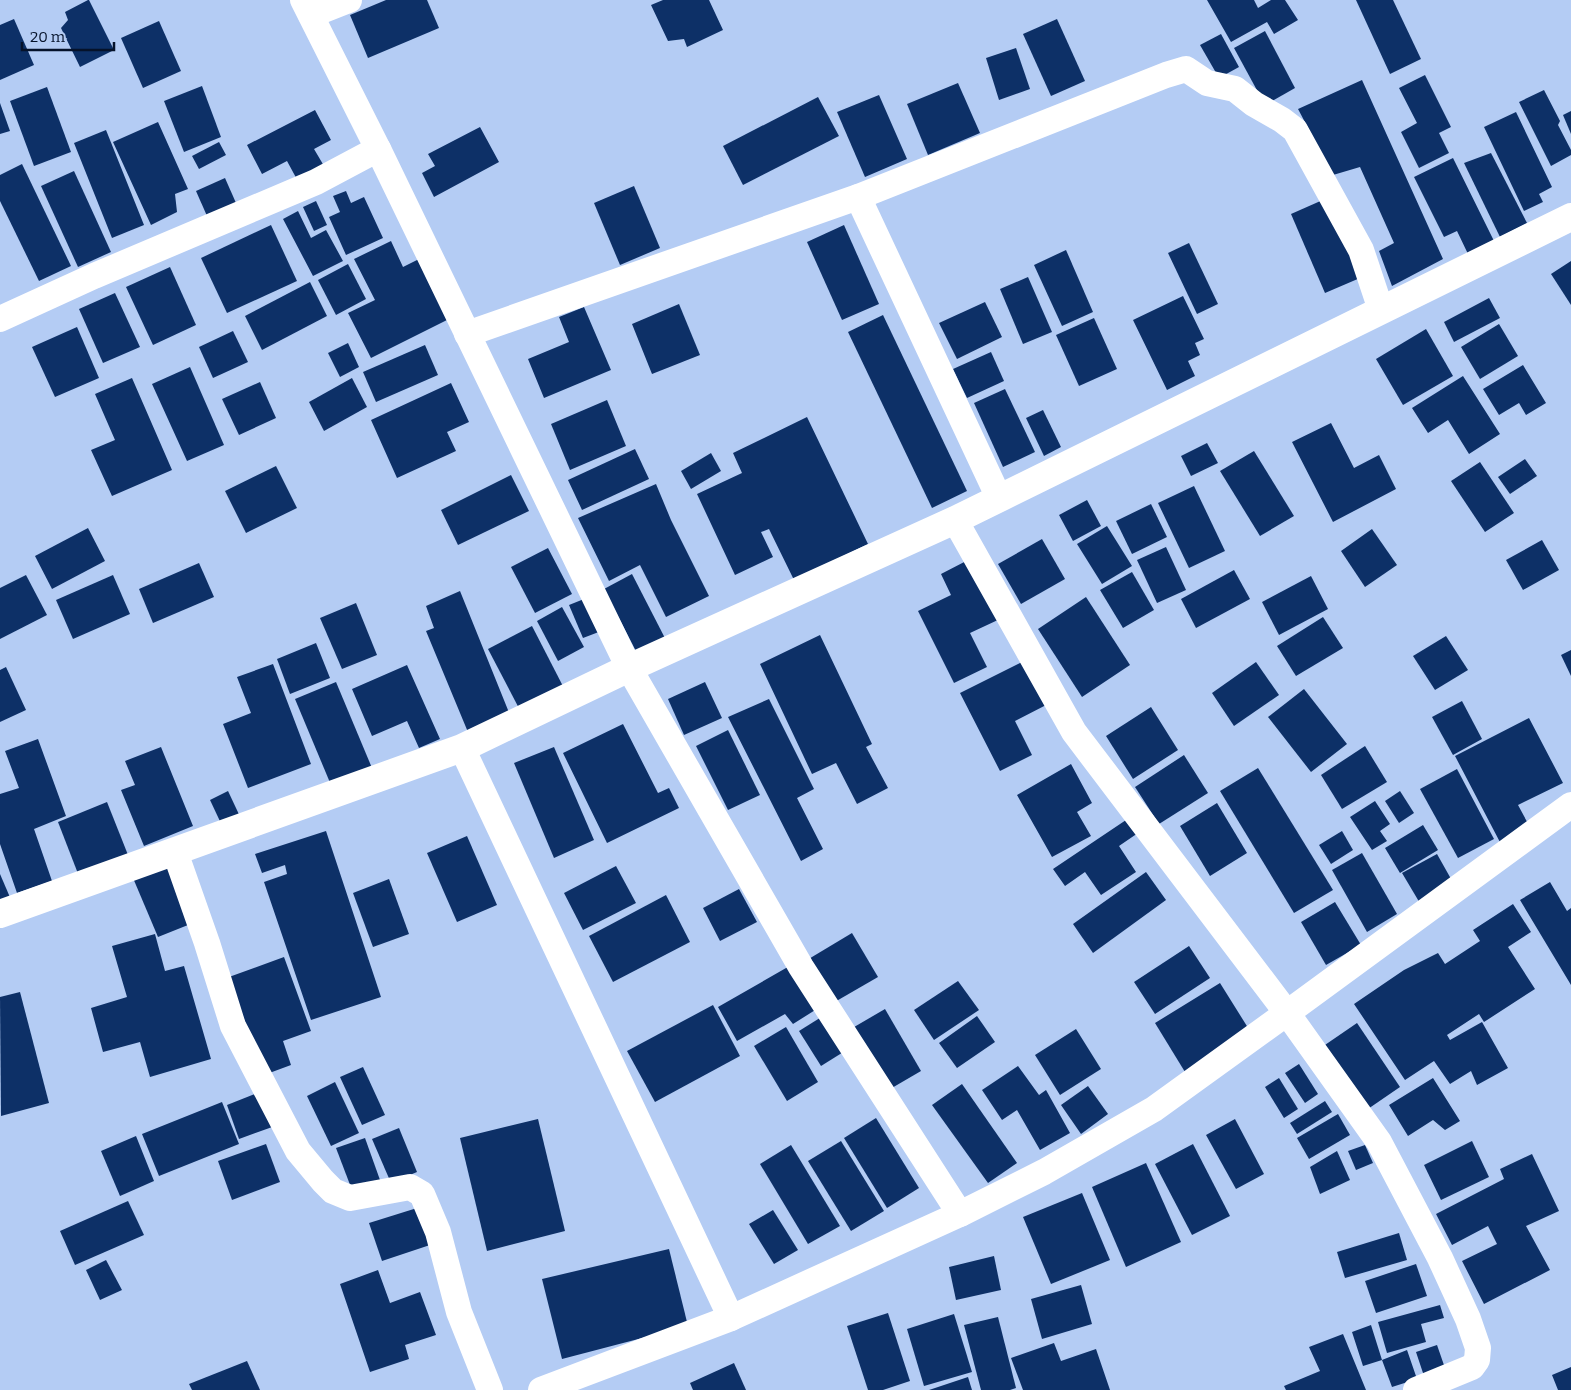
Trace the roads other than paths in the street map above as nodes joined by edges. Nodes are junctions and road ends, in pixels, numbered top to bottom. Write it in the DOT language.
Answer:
graph roads {
  1 [pos="349,0"];
  2 [pos="307,7"];
  3 [pos="378,149"];
  4 [pos="858,197"];
  5 [pos="1571,217"];
  6 [pos="1381,310"];
  7 [pos="0,319"];
  8 [pos="467,334"];
  9 [pos="999,498"];
  10 [pos="955,520"];
  11 [pos="629,668"];
  12 [pos="462,748"];
  13 [pos="1571,805"];
  14 [pos="175,852"];
  15 [pos="0,914"];
  16 [pos="1287,1014"];
  17 [pos="960,1214"];
  18 [pos="731,1318"];
  19 [pos="490,1390"];
  20 [pos="541,1390"];
  21 [pos="1416,1390"];
  1 -- 2 [label="street"];
  2 -- 3 [label="street"];
  3 -- 7 [label="street"];
  3 -- 8 [label="street"];
  4 -- 6 [label="street"];
  4 -- 8 [label="street"];
  4 -- 9 [label="street"];
  5 -- 6 [label="street"];
  6 -- 9 [label="street"];
  8 -- 11 [label="street"];
  9 -- 10 [label="street"];
  10 -- 11 [label="street"];
  10 -- 16 [label="street"];
  11 -- 12 [label="street"];
  11 -- 17 [label="street"];
  12 -- 14 [label="street"];
  12 -- 18 [label="street"];
  13 -- 16 [label="street"];
  14 -- 15 [label="street"];
  14 -- 19 [label="street"];
  16 -- 17 [label="street"];
  16 -- 21 [label="street"];
  17 -- 18 [label="street"];
  18 -- 20 [label="street"];
}
